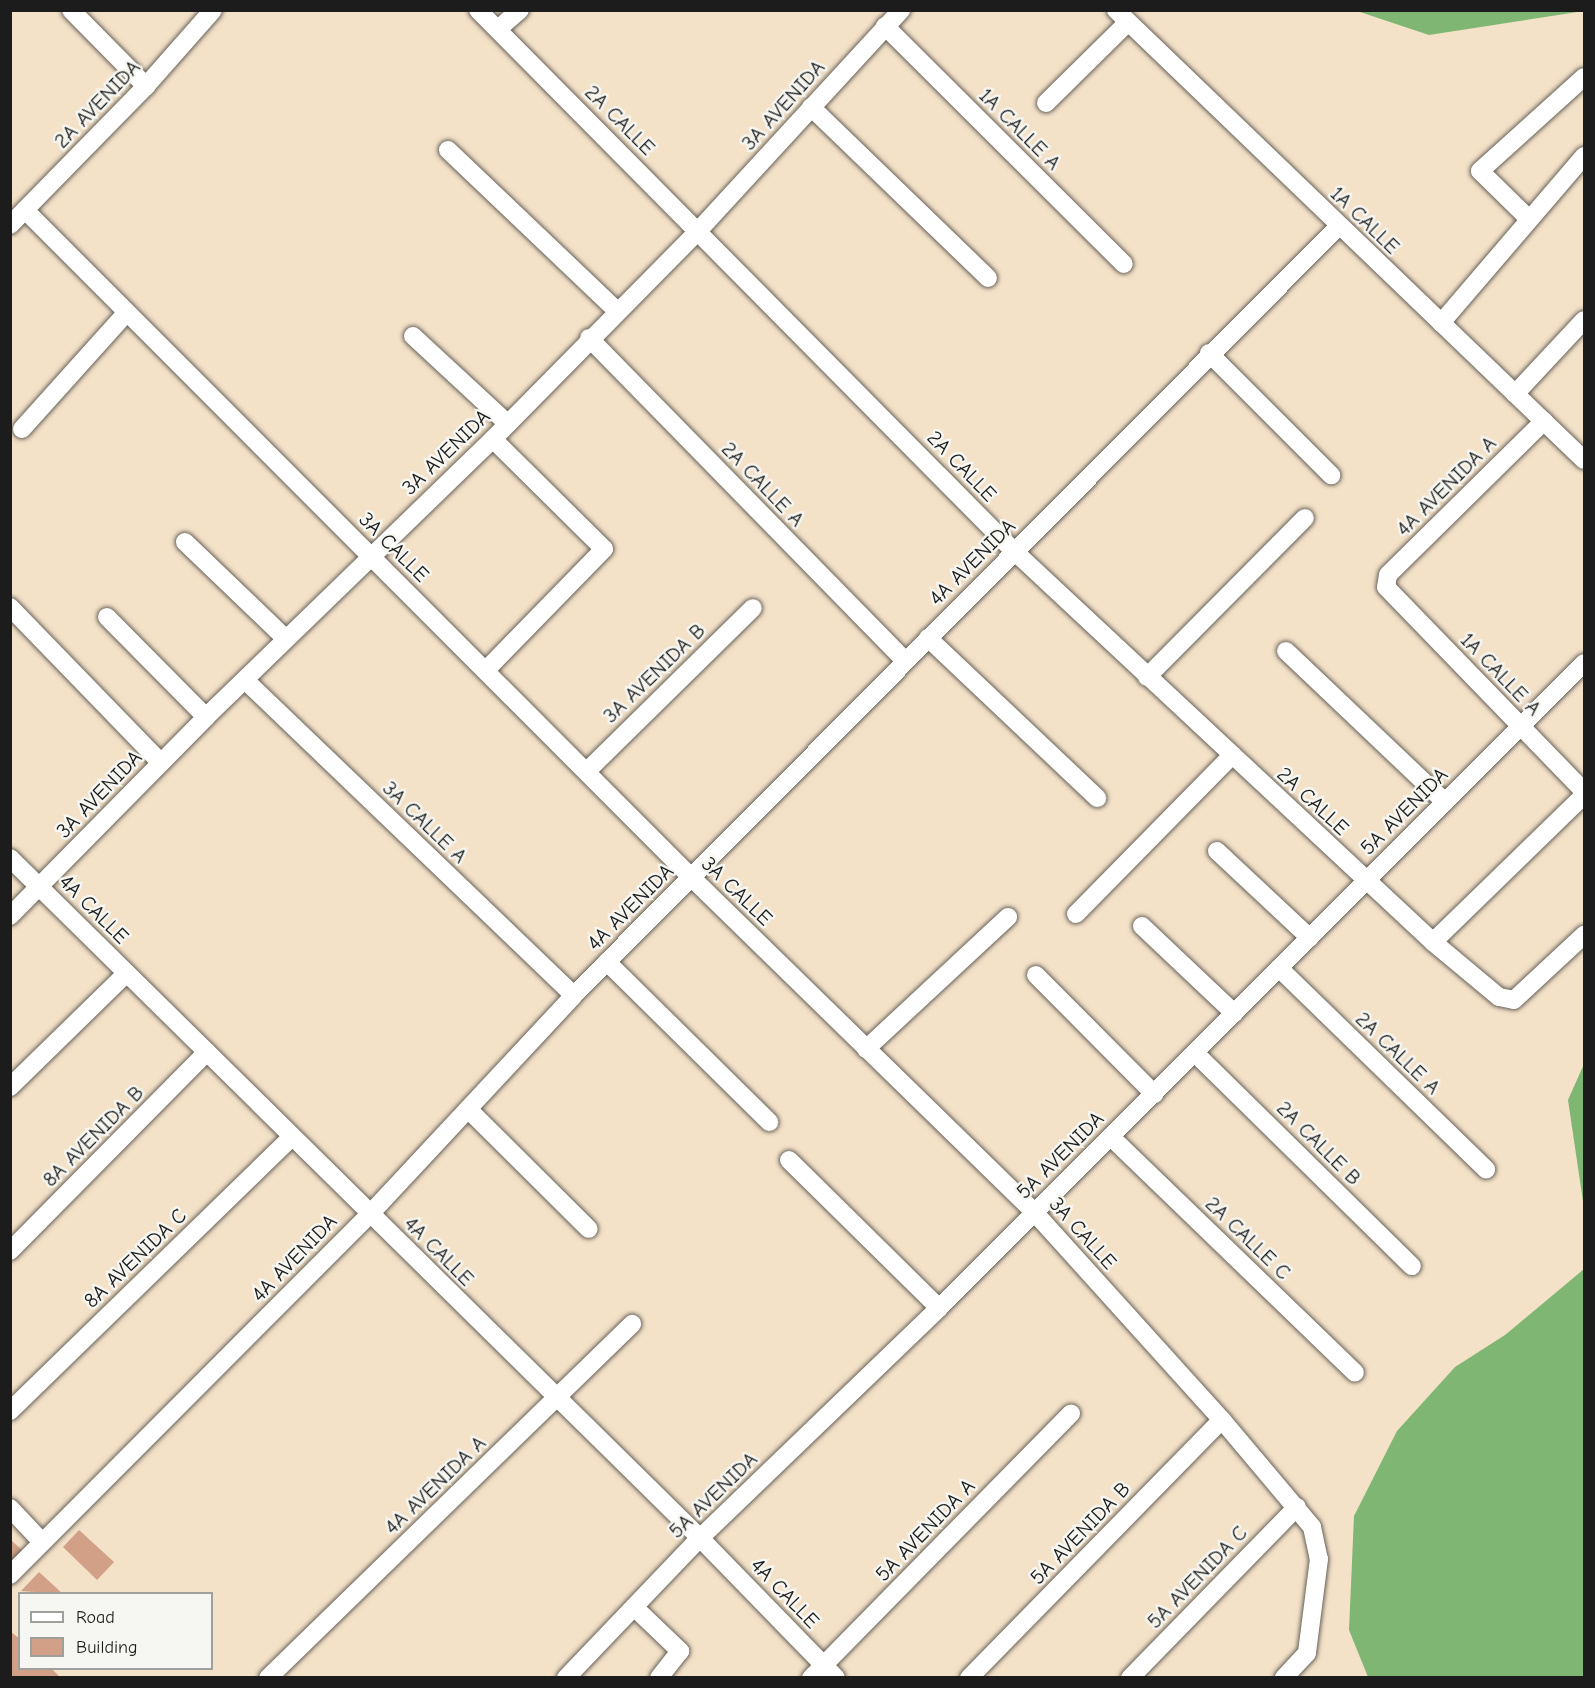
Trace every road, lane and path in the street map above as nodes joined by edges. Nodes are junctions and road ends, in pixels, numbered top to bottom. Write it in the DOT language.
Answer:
graph roads {
  1 [pos="71,10"];
  2 [pos="213,10"];
  3 [pos="478,10"];
  4 [pos="520,10"];
  5 [pos="901,10"];
  6 [pos="1122,16"];
  7 [pos="885,26"];
  8 [pos="498,29"];
  9 [pos="1583,77"];
  10 [pos="146,86"];
  11 [pos="1046,103"];
  12 [pos="811,107"];
  13 [pos="448,150"];
  14 [pos="1584,156"];
  15 [pos="25,210"];
  16 [pos="1528,218"];
  17 [pos="10,225"];
  18 [pos="1339,226"];
  19 [pos="699,230"];
  20 [pos="1124,264"];
  21 [pos="988,278"];
  22 [pos="616,310"];
  23 [pos="127,312"];
  24 [pos="1584,320"];
  25 [pos="1441,323"];
  26 [pos="413,336"];
  27 [pos="589,338"];
  28 [pos="1209,353"];
  29 [pos="1515,394"];
  30 [pos="1544,422"];
  31 [pos="508,424"];
  32 [pos="22,429"];
  33 [pos="493,440"];
  34 [pos="1584,460"];
  35 [pos="1331,475"];
  36 [pos="1305,518"];
  37 [pos="185,542"];
  38 [pos="1014,551"];
  39 [pos="370,556"];
  40 [pos="1386,587"];
  41 [pos="10,606"];
  42 [pos="753,608"];
  43 [pos="107,617"];
  44 [pos="928,638"];
  45 [pos="286,639"];
  46 [pos="1286,651"];
  47 [pos="905,661"];
  48 [pos="1584,663"];
  49 [pos="486,670"];
  50 [pos="1147,677"];
  51 [pos="245,680"];
  52 [pos="206,717"];
  53 [pos="1521,727"];
  54 [pos="1232,755"];
  55 [pos="160,762"];
  56 [pos="588,770"];
  57 [pos="1584,791"];
  58 [pos="1584,795"];
  59 [pos="1097,798"];
  60 [pos="1445,802"];
  61 [pos="1217,851"];
  62 [pos="10,858"];
  63 [pos="691,877"];
  64 [pos="1366,882"];
  65 [pos="40,887"];
  66 [pos="1076,915"];
  67 [pos="10,916"];
  68 [pos="1008,917"];
  69 [pos="1142,926"];
  70 [pos="1584,935"];
  71 [pos="1310,938"];
  72 [pos="1433,942"];
  73 [pos="607,962"];
  74 [pos="1279,968"];
  75 [pos="127,972"];
  76 [pos="1036,975"];
  77 [pos="574,996"];
  78 [pos="1234,1013"];
  79 [pos="866,1049"];
  80 [pos="207,1052"];
  81 [pos="1195,1053"];
  82 [pos="10,1087"];
  83 [pos="1154,1094"];
  84 [pos="468,1109"];
  85 [pos="770,1122"];
  86 [pos="292,1137"];
  87 [pos="1111,1137"];
  88 [pos="789,1160"];
  89 [pos="1486,1169"];
  90 [pos="1035,1213"];
  91 [pos="370,1214"];
  92 [pos="589,1229"];
  93 [pos="10,1251"];
  94 [pos="1412,1266"];
  95 [pos="939,1308"];
  96 [pos="632,1324"];
  97 [pos="1354,1373"];
  98 [pos="556,1398"];
  99 [pos="10,1411"];
  100 [pos="1071,1413"];
  101 [pos="1222,1419"];
  102 [pos="1297,1507"];
  103 [pos="10,1508"];
  104 [pos="700,1538"];
  105 [pos="42,1542"];
  106 [pos="10,1575"];
  107 [pos="634,1607"];
  108 [pos="823,1673"];
  109 [pos="268,1677"];
  110 [pos="566,1677"];
  111 [pos="659,1677"];
  112 [pos="969,1677"];
  113 [pos="1130,1677"];
  114 [pos="1284,1677"];
  1 -- 10 [label="street"];
  2 -- 10 [label="street, 2A AVENIDA"];
  3 -- 8 [label="street, 2A CALLE"];
  4 -- 8 [label="street"];
  5 -- 7 [label="street, 3A AVENIDA"];
  6 -- 11 [label="street"];
  6 -- 18 [label="street, 1A CALLE"];
  7 -- 12 [label="street, 3A AVENIDA"];
  7 -- 20 [label="street, 1A CALLE A"];
  8 -- 19 [label="street, 2A CALLE"];
  9 -- 16 [label="street"];
  10 -- 15 [label="street, 2A AVENIDA"];
  12 -- 19 [label="street, 3A AVENIDA"];
  12 -- 21 [label="street"];
  13 -- 22 [label="street"];
  14 -- 16 [label="street"];
  15 -- 17 [label="street, 2A AVENIDA"];
  15 -- 23 [label="street, 3A CALLE"];
  16 -- 25 [label="street"];
  18 -- 25 [label="street, 1A CALLE"];
  18 -- 28 [label="street, 4A AVENIDA"];
  19 -- 22 [label="street, 3A AVENIDA"];
  19 -- 38 [label="street, 2A CALLE"];
  22 -- 27 [label="street, 3A AVENIDA"];
  23 -- 32 [label="street"];
  23 -- 39 [label="street, 3A CALLE"];
  24 -- 29 [label="street"];
  25 -- 29 [label="street, 1A CALLE"];
  26 -- 31 [label="street"];
  27 -- 31 [label="street, 3A AVENIDA"];
  27 -- 47 [label="street, 2A CALLE A"];
  28 -- 35 [label="street"];
  28 -- 38 [label="street, 4A AVENIDA"];
  29 -- 30 [label="street, 1A CALLE"];
  30 -- 34 [label="street, 1A CALLE"];
  30 -- 40 [label="street, 4A AVENIDA A"];
  31 -- 33 [label="street, 3A AVENIDA"];
  33 -- 39 [label="street, 3A AVENIDA"];
  33 -- 49 [label="street"];
  36 -- 50 [label="street"];
  37 -- 45 [label="street"];
  38 -- 44 [label="street, 4A AVENIDA"];
  38 -- 50 [label="street, 2A CALLE"];
  39 -- 45 [label="street, 3A AVENIDA"];
  39 -- 49 [label="street, 3A CALLE"];
  40 -- 53 [label="street, 1A CALLE A"];
  41 -- 55 [label="street"];
  42 -- 56 [label="street, 3A AVENIDA B"];
  43 -- 52 [label="street"];
  44 -- 47 [label="street, 4A AVENIDA"];
  44 -- 59 [label="street"];
  45 -- 51 [label="street, 3A AVENIDA"];
  46 -- 60 [label="street"];
  47 -- 63 [label="street, 4A AVENIDA"];
  48 -- 53 [label="street, 5A AVENIDA"];
  49 -- 56 [label="street, 3A CALLE"];
  50 -- 54 [label="street, 2A CALLE"];
  51 -- 52 [label="street, 3A AVENIDA"];
  51 -- 77 [label="street, 3A CALLE A"];
  52 -- 55 [label="street, 3A AVENIDA"];
  53 -- 57 [label="street, 1A CALLE A"];
  53 -- 60 [label="street, 5A AVENIDA"];
  54 -- 64 [label="street, 2A CALLE"];
  54 -- 66 [label="street"];
  55 -- 65 [label="street, 3A AVENIDA"];
  56 -- 63 [label="street, 3A CALLE"];
  58 -- 72 [label="street"];
  60 -- 64 [label="street, 5A AVENIDA"];
  61 -- 71 [label="street"];
  62 -- 65 [label="street, 4A CALLE"];
  63 -- 73 [label="street, 4A AVENIDA"];
  63 -- 79 [label="street, 3A CALLE"];
  64 -- 71 [label="street, 5A AVENIDA"];
  64 -- 72 [label="street, 2A CALLE"];
  65 -- 67 [label="street, 3A AVENIDA"];
  65 -- 75 [label="street, 4A CALLE"];
  68 -- 79 [label="street"];
  69 -- 78 [label="street"];
  70 -- 72 [label="street, 2A CALLE"];
  71 -- 74 [label="street, 5A AVENIDA"];
  73 -- 77 [label="street, 4A AVENIDA"];
  73 -- 85 [label="street"];
  74 -- 78 [label="street, 5A AVENIDA"];
  74 -- 89 [label="street, 2A CALLE A"];
  75 -- 80 [label="street, 4A CALLE"];
  75 -- 82 [label="street"];
  76 -- 83 [label="street"];
  77 -- 84 [label="street, 4A AVENIDA"];
  78 -- 81 [label="street, 5A AVENIDA"];
  79 -- 90 [label="street, 3A CALLE"];
  80 -- 86 [label="street, 4A CALLE"];
  80 -- 93 [label="street, 8A AVENIDA B"];
  81 -- 83 [label="street, 5A AVENIDA"];
  81 -- 94 [label="street, 2A CALLE B"];
  83 -- 87 [label="street, 5A AVENIDA"];
  84 -- 91 [label="street, 4A AVENIDA"];
  84 -- 92 [label="street"];
  86 -- 91 [label="street, 4A CALLE"];
  86 -- 99 [label="street, 8A AVENIDA C"];
  87 -- 90 [label="street, 5A AVENIDA"];
  87 -- 97 [label="street, 2A CALLE C"];
  88 -- 95 [label="street"];
  90 -- 95 [label="street, 5A AVENIDA"];
  90 -- 101 [label="street, 3A CALLE"];
  91 -- 98 [label="street, 4A CALLE"];
  91 -- 105 [label="street, 4A AVENIDA"];
  95 -- 104 [label="street, 5A AVENIDA"];
  96 -- 98 [label="street, 4A AVENIDA A"];
  98 -- 104 [label="street, 4A CALLE"];
  98 -- 109 [label="street, 4A AVENIDA A"];
  100 -- 108 [label="street, 5A AVENIDA A"];
  101 -- 102 [label="street, 3A CALLE"];
  101 -- 112 [label="street, 5A AVENIDA B"];
  102 -- 113 [label="street, 5A AVENIDA C"];
  102 -- 114 [label="street, 3A CALLE"];
  103 -- 105 [label="street"];
  104 -- 107 [label="street, 5A AVENIDA"];
  104 -- 108 [label="street, 4A CALLE"];
  105 -- 106 [label="street, 4A AVENIDA"];
  107 -- 110 [label="street, 5A AVENIDA"];
  107 -- 111 [label="street"];
}
